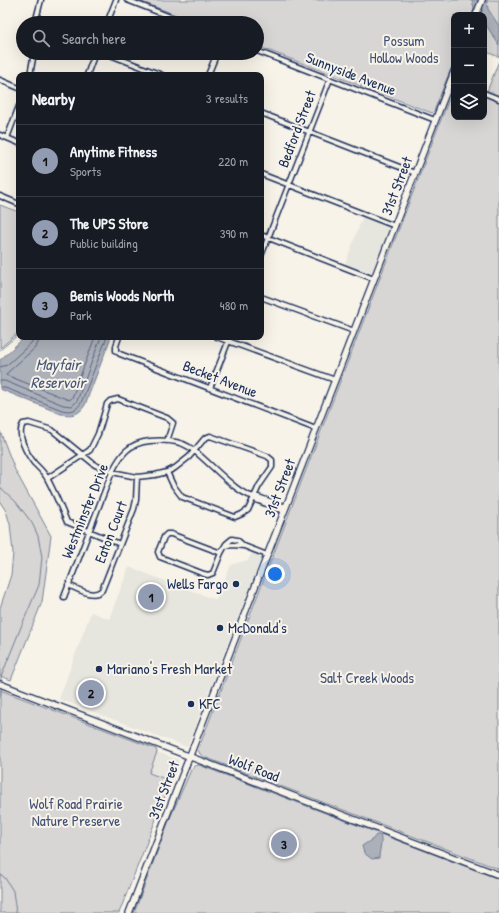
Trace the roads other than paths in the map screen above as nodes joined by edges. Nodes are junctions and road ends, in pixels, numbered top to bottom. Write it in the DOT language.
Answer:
graph roads {
  1 [pos="40,0"];
  2 [pos="116,0"];
  3 [pos="127,0"];
  4 [pos="482,0"];
  5 [pos="477,12"];
  6 [pos="37,16"];
  7 [pos="110,16"];
  8 [pos="168,16"];
  9 [pos="264,54"];
  10 [pos="33,60"];
  11 [pos="92,60"];
  12 [pos="123,60"];
  13 [pos="214,60"];
  14 [pos="31,72"];
  15 [pos="88,72"];
  16 [pos="154,72"];
  17 [pos="209,72"];
  18 [pos="330,79"];
  19 [pos="0,80"];
  20 [pos="451,84"];
  21 [pos="16,87"];
  22 [pos="487,94"];
  23 [pos="499,99"];
  24 [pos="16,114"];
  25 [pos="264,114"];
  26 [pos="435,120"];
  27 [pos="309,132"];
  28 [pos="0,135"];
  29 [pos="7,138"];
  30 [pos="16,142"];
  31 [pos="415,173"];
  32 [pos="264,175"];
  33 [pos="289,185"];
  34 [pos="0,196"];
  35 [pos="16,203"];
  36 [pos="395,226"];
  37 [pos="264,236"];
  38 [pos="268,238"];
  39 [pos="264,248"];
  40 [pos="374,279"];
  41 [pos="264,298"];
  42 [pos="354,331"];
  43 [pos="118,340"];
  44 [pos="229,340"];
  45 [pos="232,340"];
  46 [pos="335,380"];
  47 [pos="210,388"];
  48 [pos="316,428"];
  49 [pos="167,441"];
  50 [pos="195,451"];
  51 [pos="83,455"];
  52 [pos="112,472"];
  53 [pos="167,472"];
  54 [pos="137,477"];
  55 [pos="48,478"];
  56 [pos="254,497"];
  57 [pos="285,509"];
  58 [pos="89,531"];
  59 [pos="120,544"];
  60 [pos="221,553"];
  61 [pos="267,555"];
  62 [pos="68,585"];
  63 [pos="64,596"];
  64 [pos="0,684"];
  65 [pos="190,756"];
  66 [pos="499,875"];
  67 [pos="129,913"];
  1 -- 6 [label="street"];
  2 -- 7 [label="street"];
  3 -- 8 [label="street"];
  4 -- 5 [label="main road"];
  9 -- 18 [label="street, Sunnyside Avenue"];
  10 -- 14 [label="street"];
  11 -- 15 [label="street"];
  12 -- 16 [label="street"];
  13 -- 17 [label="street"];
  18 -- 26 [label="street, Sunnyside Avenue"];
  18 -- 27 [label="street, Bedford Street"];
  19 -- 21 [label="street"];
  20 -- 26 [label="main road, 31st Street"];
  22 -- 23 [label="street"];
  24 -- 29 [label="street"];
  25 -- 27 [label="street"];
  26 -- 31 [label="main road, 31st Street"];
  27 -- 31 [label="street"];
  27 -- 33 [label="street, Bedford Street"];
  28 -- 29 [label="street"];
  29 -- 30 [label="street"];
  31 -- 36 [label="main road, 31st Street"];
  32 -- 33 [label="street"];
  33 -- 36 [label="street"];
  33 -- 38 [label="street, Bedford Street"];
  34 -- 35 [label="street"];
  36 -- 40 [label="main road, 31st Street"];
  37 -- 38 [label="street"];
  38 -- 39 [label="street, Bedford Street"];
  38 -- 40 [label="street"];
  40 -- 42 [label="main road, 31st Street"];
  41 -- 42 [label="street"];
  42 -- 46 [label="main road, 31st Street"];
  43 -- 47 [label="street, Becket Avenue"];
  44 -- 47 [label="street"];
  45 -- 46 [label="street"];
  46 -- 48 [label="main road, 31st Street"];
  47 -- 48 [label="street, Becket Avenue"];
  48 -- 57 [label="main road, 31st Street"];
  49 -- 50 [label="street, Westminster Drive"];
  49 -- 51 [label="street"];
  49 -- 52 [label="street, Westminster Drive"];
  50 -- 53 [label="street"];
  50 -- 56 [label="street, Westminster Drive"];
  50 -- 56 [label="street"];
  51 -- 52 [label="street"];
  51 -- 55 [label="street"];
  51 -- 55 [label="street"];
  52 -- 54 [label="street"];
  52 -- 58 [label="street, Westminster Drive"];
  53 -- 54 [label="street"];
  53 -- 56 [label="street"];
  54 -- 59 [label="street, Eaton Court"];
  55 -- 58 [label="street"];
  56 -- 57 [label="street, Westminster Drive"];
  57 -- 61 [label="main road, 31st Street"];
  58 -- 59 [label="street"];
  58 -- 62 [label="street, Westminster Drive"];
  59 -- 62 [label="street, Eaton Court"];
  60 -- 60 [label="street"];
  60 -- 61 [label="street"];
  61 -- 65 [label="main road, 31st Street"];
  62 -- 63 [label="street, Westminster Drive"];
  64 -- 65 [label="main road, Wolf Road"];
  65 -- 66 [label="main road, Wolf Road"];
  65 -- 67 [label="main road, 31st Street"];
}
